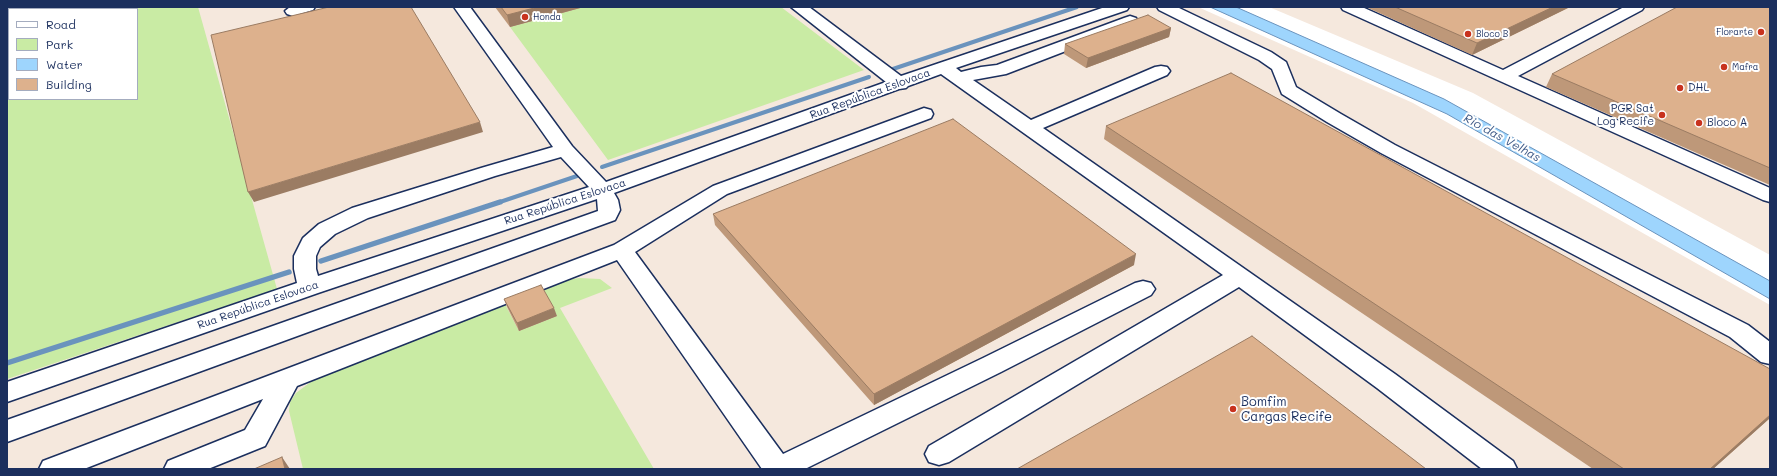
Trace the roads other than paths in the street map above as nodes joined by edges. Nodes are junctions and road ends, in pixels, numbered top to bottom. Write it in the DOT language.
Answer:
graph roads {
  1 [pos="462,7"];
  2 [pos="799,7"];
  3 [pos="1164,7"];
  4 [pos="1349,7"];
  5 [pos="1636,7"];
  6 [pos="1125,14"];
  7 [pos="1161,71"];
  8 [pos="950,73"];
  9 [pos="1505,76"];
  10 [pos="900,84"];
  11 [pos="924,114"];
  12 [pos="1028,128"];
  13 [pos="564,150"];
  14 [pos="602,190"];
  15 [pos="1770,196"];
  16 [pos="622,250"];
  17 [pos="1240,276"];
  18 [pos="310,287"];
  19 [pos="1144,289"];
  20 [pos="1770,354"];
  21 [pos="288,378"];
  22 [pos="7,392"];
  23 [pos="7,431"];
  24 [pos="939,454"];
  25 [pos="52,469"];
  26 [pos="178,469"];
  27 [pos="778,469"];
  28 [pos="1503,469"];
  1 -- 13 [label="lane"];
  2 -- 10 [label="lane"];
  3 -- 20 [label="lane"];
  4 -- 9 [label="lane"];
  5 -- 9 [label="lane"];
  6 -- 8 [label="lane, Rua República Eslovaca"];
  7 -- 12 [label="lane"];
  8 -- 10 [label="lane, Rua República Eslovaca"];
  8 -- 12 [label="lane"];
  9 -- 15 [label="lane"];
  10 -- 14 [label="lane, Rua República Eslovaca"];
  11 -- 16 [label="lane"];
  12 -- 17 [label="lane"];
  13 -- 14 [label="lane"];
  13 -- 18 [label="lane"];
  14 -- 18 [label="lane, Rua República Eslovaca"];
  14 -- 23 [label="lane"];
  16 -- 21 [label="lane"];
  16 -- 27 [label="lane"];
  17 -- 24 [label="lane"];
  17 -- 28 [label="lane"];
  18 -- 22 [label="lane, Rua República Eslovaca"];
  19 -- 27 [label="lane"];
  21 -- 25 [label="lane"];
  21 -- 26 [label="lane"];
}
